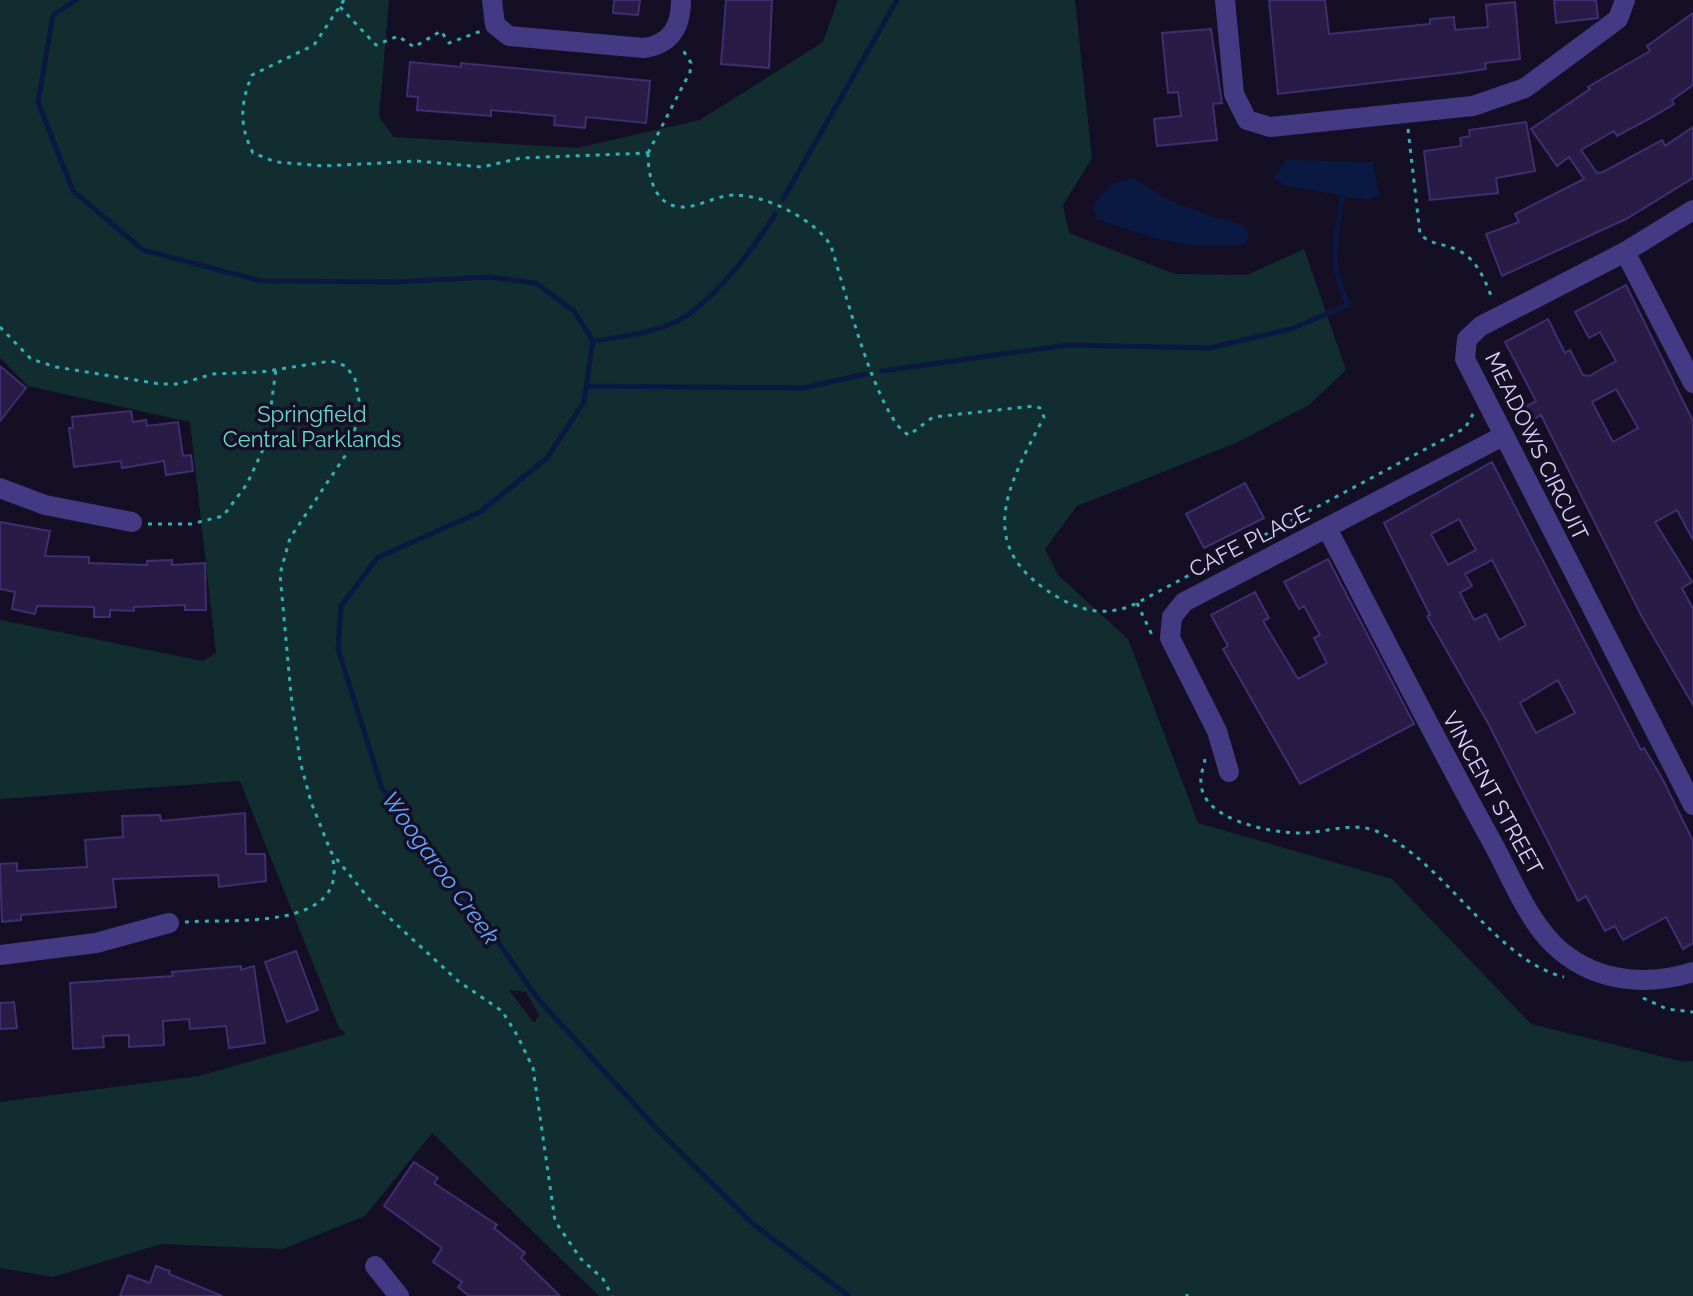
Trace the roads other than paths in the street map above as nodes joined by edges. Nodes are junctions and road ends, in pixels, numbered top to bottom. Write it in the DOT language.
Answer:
graph roads {
  1 [pos="492,0"];
  2 [pos="681,0"];
  3 [pos="1225,0"];
  4 [pos="1625,0"];
  5 [pos="1693,210"];
  6 [pos="1625,252"];
  7 [pos="1693,383"];
  8 [pos="1503,436"];
  9 [pos="0,488"];
  10 [pos="132,522"];
  11 [pos="1327,528"];
  12 [pos="1229,772"];
  13 [pos="1693,805"];
  14 [pos="169,923"];
  15 [pos="0,955"];
  16 [pos="1693,972"];
  17 [pos="375,1266"];
  18 [pos="399,1296"];
  1 -- 2 [label="street"];
  3 -- 4 [label="street"];
  5 -- 6 [label="street, MEADOWS CIRCUIT"];
  6 -- 7 [label="street"];
  6 -- 8 [label="street, MEADOWS CIRCUIT"];
  8 -- 11 [label="street, CAFE PLACE"];
  8 -- 13 [label="street, MEADOWS CIRCUIT"];
  9 -- 10 [label="street"];
  11 -- 12 [label="street, CAFE PLACE"];
  11 -- 16 [label="street, VINCENT STREET"];
  14 -- 15 [label="street"];
  17 -- 18 [label="street"];
}
